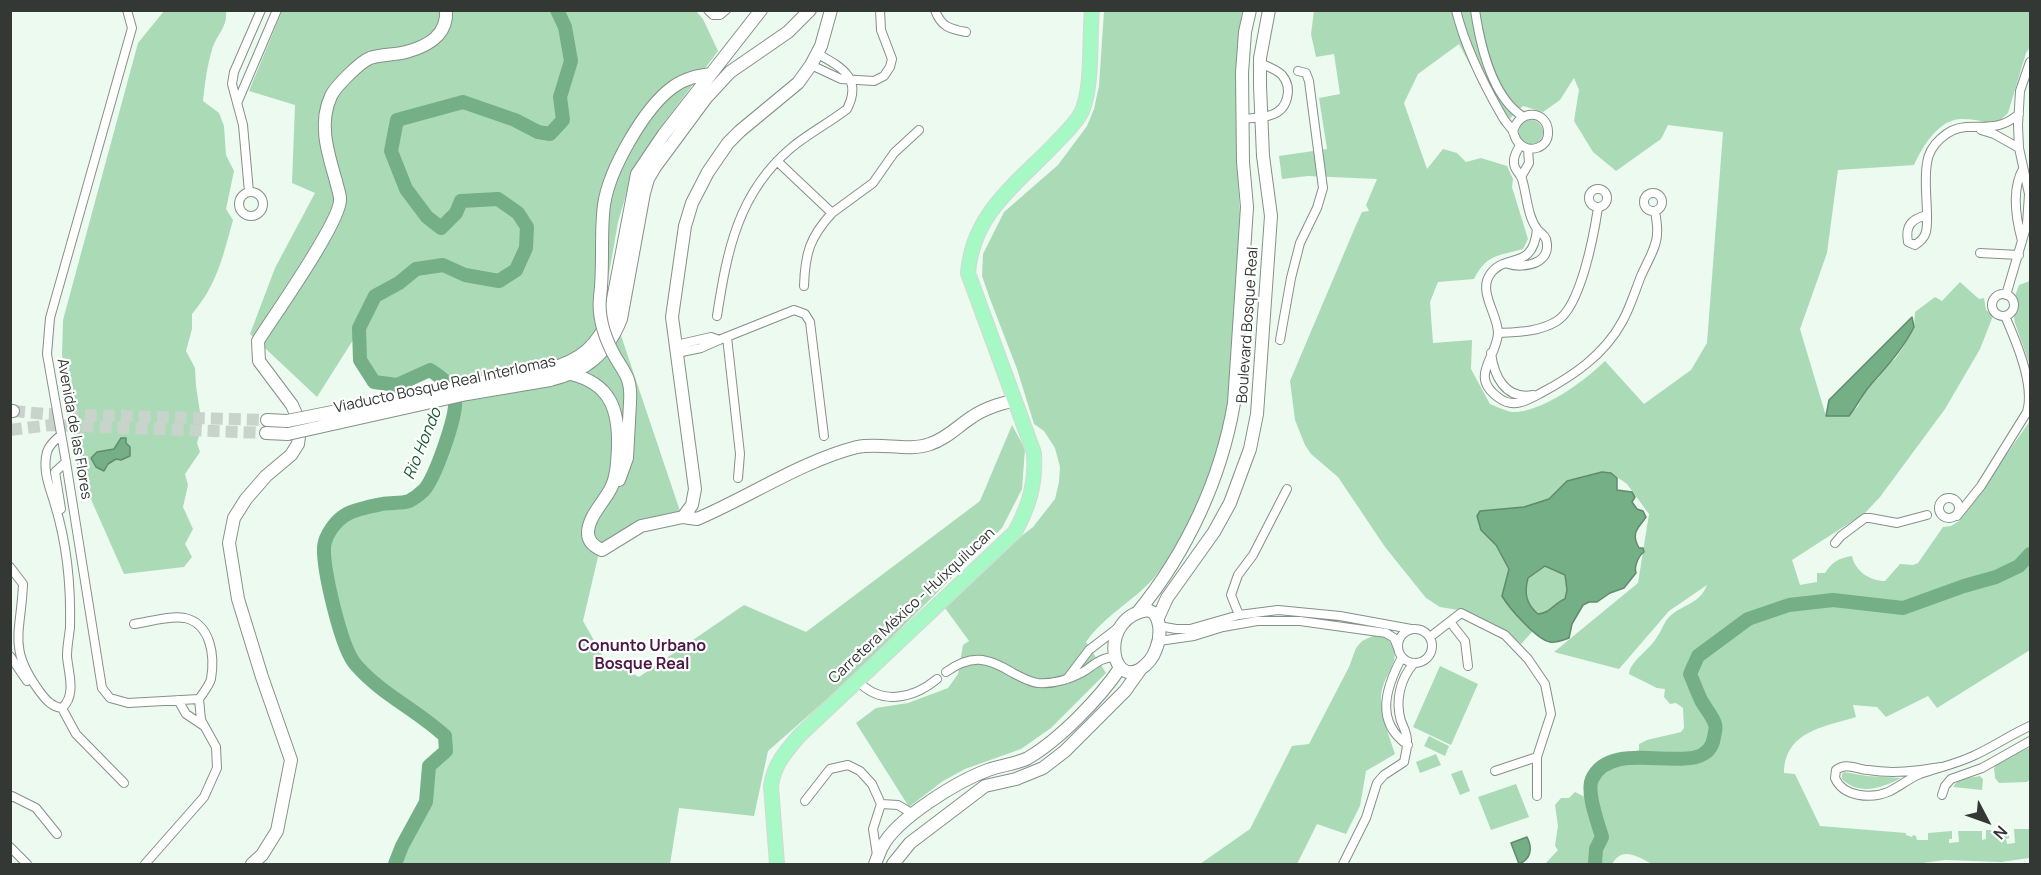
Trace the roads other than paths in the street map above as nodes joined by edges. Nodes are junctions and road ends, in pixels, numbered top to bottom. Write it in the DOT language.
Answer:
graph roads {
  1 [pos="127,10"];
  2 [pos="261,10"];
  3 [pos="277,10"];
  4 [pos="446,10"];
  5 [pos="708,10"];
  6 [pos="726,10"];
  7 [pos="761,10"];
  8 [pos="810,10"];
  9 [pos="831,10"];
  10 [pos="880,10"];
  11 [pos="935,10"];
  12 [pos="1092,10"];
  13 [pos="1250,10"];
  14 [pos="1269,10"];
  15 [pos="1456,10"];
  16 [pos="1475,10"];
  17 [pos="966,32"];
  18 [pos="815,60"];
  19 [pos="2031,62"];
  20 [pos="1260,63"];
  21 [pos="711,74"];
  22 [pos="1283,77"];
  23 [pos="851,79"];
  24 [pos="237,101"];
  25 [pos="2019,114"];
  26 [pos="1522,116"];
  27 [pos="1260,117"];
  28 [pos="1242,119"];
  29 [pos="1975,128"];
  30 [pos="919,130"];
  31 [pos="1513,132"];
  32 [pos="1524,147"];
  33 [pos="2019,148"];
  34 [pos="777,161"];
  35 [pos="1521,177"];
  36 [pos="249,192"];
  37 [pos="1598,208"];
  38 [pos="1655,211"];
  39 [pos="832,213"];
  40 [pos="1927,215"];
  41 [pos="1537,229"];
  42 [pos="1980,253"];
  43 [pos="2019,255"];
  44 [pos="1507,264"];
  45 [pos="804,285"];
  46 [pos="2006,294"];
  47 [pos="717,316"];
  48 [pos="2005,316"];
  49 [pos="1498,333"];
  50 [pos="723,339"];
  51 [pos="1280,340"];
  52 [pos="676,349"];
  53 [pos="550,374"];
  54 [pos="572,374"];
  55 [pos="1015,400"];
  56 [pos="266,427"];
  57 [pos="61,435"];
  58 [pos="824,436"];
  59 [pos="66,462"];
  60 [pos="738,478"];
  61 [pos="1287,489"];
  62 [pos="602,503"];
  63 [pos="1934,513"];
  64 [pos="1957,516"];
  65 [pos="683,517"];
  66 [pos="1834,543"];
  67 [pos="10,567"];
  68 [pos="1138,612"];
  69 [pos="1239,615"];
  70 [pos="1159,622"];
  71 [pos="1450,622"];
  72 [pos="134,624"];
  73 [pos="1120,626"];
  74 [pos="1411,629"];
  75 [pos="1430,637"];
  76 [pos="17,639"];
  77 [pos="1159,641"];
  78 [pos="1398,648"];
  79 [pos="10,654"];
  80 [pos="69,654"];
  81 [pos="1402,657"];
  82 [pos="1117,663"];
  83 [pos="1414,663"];
  84 [pos="1468,666"];
  85 [pos="1140,670"];
  86 [pos="946,672"];
  87 [pos="938,679"];
  88 [pos="1067,679"];
  89 [pos="857,680"];
  90 [pos="199,699"];
  91 [pos="178,700"];
  92 [pos="64,712"];
  93 [pos="2031,726"];
  94 [pos="204,727"];
  95 [pos="2031,741"];
  96 [pos="1408,745"];
  97 [pos="1537,757"];
  98 [pos="1941,767"];
  99 [pos="1495,771"];
  100 [pos="124,783"];
  101 [pos="1942,795"];
  102 [pos="1537,796"];
  103 [pos="10,798"];
  104 [pos="805,801"];
  105 [pos="881,804"];
  106 [pos="913,814"];
  107 [pos="57,834"];
  108 [pos="10,847"];
  109 [pos="876,861"];
  110 [pos="27,864"];
  111 [pos="145,864"];
  112 [pos="252,864"];
  113 [pos="777,864"];
  114 [pos="893,864"];
  115 [pos="1343,864"];
  1 -- 57 [label="street, Avenida de las Flores"];
  2 -- 24 [label="street"];
  3 -- 24 [label="street"];
  4 -- 112 [label="street"];
  5 -- 6 [label="street"];
  7 -- 21 [label="street, Viaducto Bosque Real Interlomas"];
  8 -- 54 [label="street, Viaducto Bosque Real Interlomas"];
  9 -- 18 [label="street"];
  10 -- 23 [label="street"];
  11 -- 17 [label="street"];
  12 -- 55 [label="main road, Carretera México - Huixquilucan"];
  13 -- 28 [label="street, Boulevard Bosque Real"];
  14 -- 20 [label="street, Boulevard Bosque Real"];
  15 -- 31 [label="street"];
  16 -- 26 [label="street"];
  18 -- 23 [label="street"];
  18 -- 23 [label="street"];
  18 -- 52 [label="street"];
  19 -- 25 [label="street"];
  20 -- 22 [label="street"];
  20 -- 27 [label="street, Boulevard Bosque Real"];
  21 -- 53 [label="street, Viaducto Bosque Real Interlomas"];
  21 -- 62 [label="street, bridge"];
  22 -- 27 [label="street"];
  22 -- 51 [label="street"];
  23 -- 34 [label="street"];
  24 -- 36 [label="street"];
  25 -- 29 [label="street"];
  25 -- 33 [label="street"];
  26 -- 31 [label="street"];
  26 -- 32 [label="street"];
  27 -- 28 [label="street"];
  27 -- 70 [label="street, Boulevard Bosque Real"];
  28 -- 68 [label="street, Boulevard Bosque Real"];
  29 -- 33 [label="street"];
  29 -- 40 [label="street"];
  30 -- 39 [label="street"];
  31 -- 32 [label="street"];
  32 -- 35 [label="street"];
  32 -- 35 [label="street"];
  33 -- 43 [label="street"];
  34 -- 39 [label="street"];
  34 -- 47 [label="street"];
  35 -- 41 [label="street"];
  37 -- 49 [label="street"];
  38 -- 49 [label="street"];
  39 -- 45 [label="street"];
  41 -- 44 [label="street"];
  41 -- 44 [label="street"];
  42 -- 43 [label="street"];
  43 -- 46 [label="street"];
  44 -- 49 [label="street"];
  46 -- 48 [label="street"];
  46 -- 48 [label="street"];
  48 -- 64 [label="street"];
  50 -- 52 [label="street"];
  50 -- 58 [label="street"];
  50 -- 60 [label="street"];
  52 -- 65 [label="street"];
  53 -- 54 [label="street, Viaducto Bosque Real Interlomas"];
  53 -- 56 [label="street, Viaducto Bosque Real Interlomas, bridge"];
  54 -- 62 [label="street"];
  55 -- 65 [label="street"];
  55 -- 89 [label="main road, Carretera México - Huixquilucan"];
  57 -- 59 [label="street, Avenida de las Flores"];
  57 -- 80 [label="street"];
  59 -- 80 [label="street"];
  59 -- 91 [label="street, Avenida de las Flores"];
  61 -- 69 [label="street"];
  62 -- 65 [label="street"];
  63 -- 64 [label="street"];
  63 -- 64 [label="street"];
  63 -- 66 [label="street"];
  67 -- 76 [label="street"];
  68 -- 70 [label="street"];
  68 -- 73 [label="street"];
  69 -- 70 [label="street"];
  69 -- 74 [label="street"];
  70 -- 77 [label="street"];
  71 -- 75 [label="street"];
  71 -- 84 [label="street"];
  71 -- 97 [label="street"];
  72 -- 90 [label="street"];
  73 -- 82 [label="street"];
  73 -- 88 [label="street"];
  74 -- 75 [label="street"];
  74 -- 78 [label="street"];
  75 -- 83 [label="street"];
  76 -- 79 [label="street"];
  76 -- 80 [label="street"];
  77 -- 78 [label="street"];
  77 -- 85 [label="street"];
  78 -- 81 [label="street"];
  79 -- 92 [label="street"];
  80 -- 92 [label="street"];
  81 -- 83 [label="street"];
  81 -- 96 [label="street"];
  82 -- 85 [label="street"];
  82 -- 88 [label="street"];
  82 -- 106 [label="street"];
  83 -- 96 [label="street"];
  85 -- 114 [label="street"];
  86 -- 88 [label="street"];
  87 -- 89 [label="street"];
  89 -- 113 [label="main road, Carretera México - Huixquilucan"];
  90 -- 91 [label="street, Avenida de las Flores"];
  90 -- 94 [label="street"];
  91 -- 94 [label="street"];
  92 -- 100 [label="street"];
  93 -- 98 [label="street"];
  94 -- 111 [label="street"];
  95 -- 101 [label="street"];
  96 -- 115 [label="street"];
  97 -- 99 [label="street"];
  97 -- 102 [label="street"];
  98 -- 98 [label="street"];
  103 -- 107 [label="street"];
  104 -- 105 [label="street"];
  105 -- 106 [label="street"];
  105 -- 109 [label="street"];
  106 -- 109 [label="street"];
  108 -- 110 [label="street"];
}
